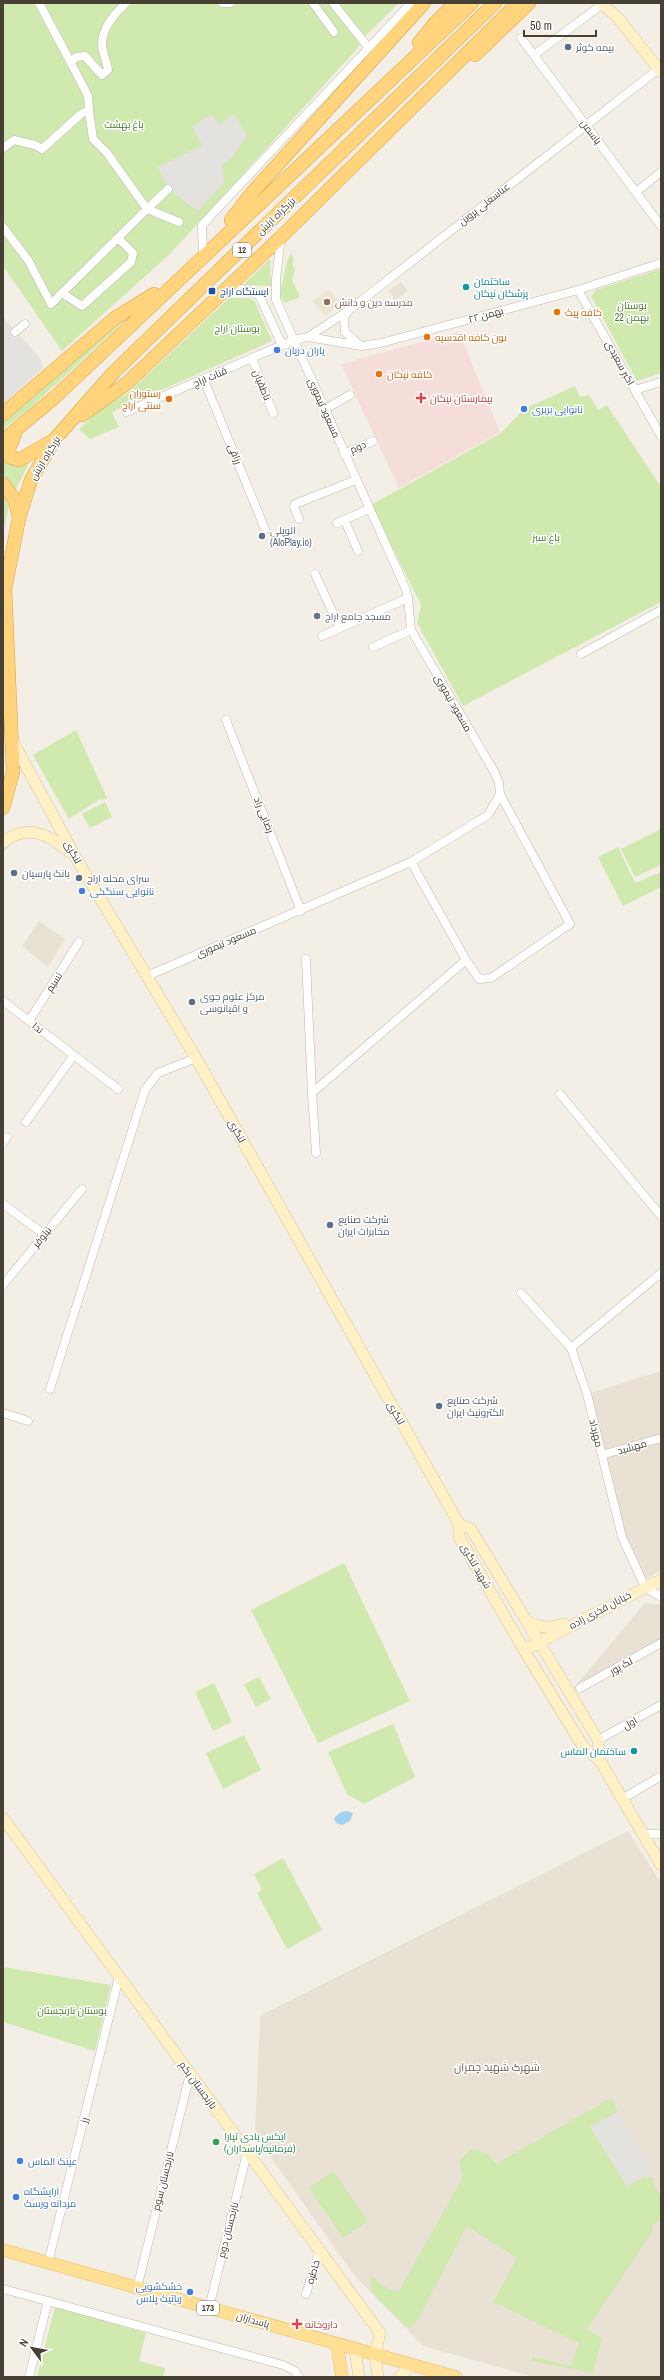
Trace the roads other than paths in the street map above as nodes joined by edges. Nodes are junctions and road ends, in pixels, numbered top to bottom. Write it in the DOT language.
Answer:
graph roads {
  1 [pos="39,3"];
  2 [pos="126,3"];
  3 [pos="223,3"];
  4 [pos="230,3"];
  5 [pos="313,3"];
  6 [pos="332,3"];
  7 [pos="411,3"];
  8 [pos="424,3"];
  9 [pos="455,3"];
  10 [pos="472,3"];
  11 [pos="495,3"];
  12 [pos="518,3"];
  13 [pos="529,3"];
  14 [pos="603,3"];
  15 [pos="334,32"];
  16 [pos="521,38"];
  17 [pos="368,47"];
  18 [pos="534,55"];
  19 [pos="71,63"];
  20 [pos="660,69"];
  21 [pos="393,76"];
  22 [pos="430,92"];
  23 [pos="89,110"];
  24 [pos="586,125"];
  25 [pos="3,148"];
  26 [pos="661,172"];
  27 [pos="168,189"];
  28 [pos="636,192"];
  29 [pos="325,195"];
  30 [pos="289,204"];
  31 [pos="147,209"];
  32 [pos="179,222"];
  33 [pos="661,226"];
  34 [pos="3,227"];
  35 [pos="281,237"];
  36 [pos="118,238"];
  37 [pos="204,255"];
  38 [pos="661,263"];
  39 [pos="173,283"];
  40 [pos="578,290"];
  41 [pos="224,291"];
  42 [pos="62,293"];
  43 [pos="348,311"];
  44 [pos="25,324"];
  45 [pos="15,332"];
  46 [pos="308,337"];
  47 [pos="294,340"];
  48 [pos="282,345"];
  49 [pos="362,346"];
  50 [pos="252,358"];
  51 [pos="204,380"];
  52 [pos="661,382"];
  53 [pos="635,390"];
  54 [pos="350,395"];
  55 [pos="324,409"];
  56 [pos="126,412"];
  57 [pos="273,412"];
  58 [pos="3,414"];
  59 [pos="65,426"];
  60 [pos="18,428"];
  61 [pos="661,436"];
  62 [pos="3,440"];
  63 [pos="54,440"];
  64 [pos="373,441"];
  65 [pos="344,454"];
  66 [pos="356,480"];
  67 [pos="3,484"];
  68 [pos="369,509"];
  69 [pos="19,518"];
  70 [pos="299,518"];
  71 [pos="345,520"];
  72 [pos="337,523"];
  73 [pos="265,529"];
  74 [pos="358,551"];
  75 [pos="315,574"];
  76 [pos="408,598"];
  77 [pos="661,610"];
  78 [pos="340,628"];
  79 [pos="411,630"];
  80 [pos="322,636"];
  81 [pos="373,647"];
  82 [pos="581,654"];
  83 [pos="226,720"];
  84 [pos="12,740"];
  85 [pos="500,794"];
  86 [pos="3,808"];
  87 [pos="3,842"];
  88 [pos="76,858"];
  89 [pos="411,862"];
  90 [pos="301,910"];
  91 [pos="79,942"];
  92 [pos="306,959"];
  93 [pos="466,960"];
  94 [pos="147,976"];
  95 [pos="3,1001"];
  96 [pos="29,1021"];
  97 [pos="74,1055"];
  98 [pos="196,1058"];
  99 [pos="118,1089"];
  100 [pos="312,1093"];
  101 [pos="560,1094"];
  102 [pos="26,1122"];
  103 [pos="316,1153"];
  104 [pos="82,1189"];
  105 [pos="3,1204"];
  106 [pos="661,1216"];
  107 [pos="45,1235"];
  108 [pos="661,1273"];
  109 [pos="3,1285"];
  110 [pos="521,1293"];
  111 [pos="571,1348"];
  112 [pos="50,1389"];
  113 [pos="3,1413"];
  114 [pos="28,1421"];
  115 [pos="661,1438"];
  116 [pos="602,1456"];
  117 [pos="459,1524"];
  118 [pos="661,1580"];
  119 [pos="645,1587"];
  120 [pos="661,1597"];
  121 [pos="527,1621"];
  122 [pos="576,1623"];
  123 [pos="540,1642"];
  124 [pos="661,1643"];
  125 [pos="524,1650"];
  126 [pos="580,1688"];
  127 [pos="661,1705"];
  128 [pos="598,1740"];
  129 [pos="599,1759"];
  130 [pos="661,1776"];
  131 [pos="622,1799"];
  132 [pos="3,1818"];
  133 [pos="642,1834"];
  134 [pos="661,1834"];
  135 [pos="661,1865"];
  136 [pos="119,1977"];
  137 [pos="190,2074"];
  138 [pos="247,2153"];
  139 [pos="320,2250"];
  140 [pos="4,2251"];
  141 [pos="48,2263"];
  142 [pos="137,2288"];
  143 [pos="3,2289"];
  144 [pos="306,2294"];
  145 [pos="48,2301"];
  146 [pos="209,2308"];
  147 [pos="337,2344"];
  148 [pos="355,2349"];
  149 [pos="375,2355"];
  150 [pos="413,2365"];
  151 [pos="29,2377"];
  152 [pos="299,2377"];
  153 [pos="342,2377"];
  154 [pos="359,2377"];
  155 [pos="378,2377"];
  156 [pos="399,2377"];
  157 [pos="456,2377"];
  1 -- 19 [label="street"];
  2 -- 19 [label="street"];
  3 -- 4 [label="street"];
  5 -- 15 [label="street"];
  6 -- 17 [label="street"];
  7 -- 17 [label="street"];
  8 -- 37 [label="highway"];
  9 -- 21 [label="highway"];
  10 -- 21 [label="highway, 12"];
  11 -- 30 [label="highway, بزرگراه ارتش / 12"];
  12 -- 22 [label="highway"];
  13 -- 22 [label="highway"];
  14 -- 18 [label="street"];
  14 -- 20 [label="main road"];
  16 -- 18 [label="street, یاسمن"];
  17 -- 37 [label="street"];
  18 -- 24 [label="street, یاسمن"];
  19 -- 23 [label="street"];
  20 -- 24 [label="street, عباسعلی پروین"];
  21 -- 37 [label="highway, 12"];
  22 -- 29 [label="highway"];
  23 -- 25 [label="street"];
  23 -- 31 [label="street"];
  24 -- 28 [label="street, یاسمن"];
  24 -- 43 [label="street, عباسعلی پروین"];
  26 -- 28 [label="street"];
  27 -- 31 [label="street"];
  28 -- 33 [label="street, یاسمن"];
  29 -- 30 [label="highway"];
  29 -- 35 [label="highway"];
  30 -- 35 [label="highway"];
  30 -- 59 [label="highway, بزرگراه ارتش / 12"];
  31 -- 32 [label="street"];
  31 -- 36 [label="street"];
  34 -- 42 [label="street"];
  35 -- 41 [label="highway"];
  35 -- 47 [label="street, مسعود تیموری"];
  36 -- 42 [label="street"];
  36 -- 42 [label="street"];
  37 -- 39 [label="highway, 12"];
  38 -- 40 [label="street, ۲۲ بهمن"];
  39 -- 58 [label="highway"];
  39 -- 60 [label="highway, 12"];
  40 -- 49 [label="street, ۲۲ بهمن"];
  40 -- 53 [label="street, اکبر سعیدی"];
  41 -- 48 [label="street"];
  41 -- 59 [label="highway"];
  43 -- 46 [label="street, عباسعلی پروین"];
  43 -- 49 [label="street"];
  44 -- 45 [label="street"];
  46 -- 47 [label="street, قنات اراج"];
  46 -- 49 [label="street, ۲۲ بهمن"];
  47 -- 48 [label="street, قنات اراج"];
  47 -- 55 [label="street, مسعود تیموری"];
  48 -- 50 [label="street, قنات اراج"];
  50 -- 51 [label="street, قنات اراج"];
  50 -- 57 [label="street, ناطقیان"];
  51 -- 56 [label="street, قنات اراج"];
  51 -- 73 [label="street, رزاقی"];
  52 -- 53 [label="street"];
  53 -- 61 [label="street, اکبر سعیدی"];
  54 -- 55 [label="street"];
  55 -- 65 [label="street, مسعود تیموری"];
  59 -- 63 [label="highway, بزرگراه ارتش / 12"];
  60 -- 62 [label="highway, 12"];
  60 -- 63 [label="highway"];
  63 -- 69 [label="highway, بزرگراه ارتش / 12"];
  64 -- 65 [label="street, دوم"];
  65 -- 66 [label="street, مسعود تیموری"];
  66 -- 68 [label="street, مسعود تیموری"];
  66 -- 70 [label="street"];
  67 -- 69 [label="highway"];
  68 -- 71 [label="street"];
  68 -- 76 [label="street, مسعود تیموری"];
  69 -- 84 [label="highway, بزرگراه ارتش"];
  71 -- 72 [label="street"];
  71 -- 74 [label="street"];
  75 -- 78 [label="street"];
  76 -- 78 [label="street"];
  76 -- 79 [label="street, مسعود تیموری"];
  77 -- 82 [label="street"];
  78 -- 80 [label="street"];
  79 -- 81 [label="street"];
  79 -- 85 [label="street, مسعود تیموری"];
  83 -- 90 [label="street, رضایی راد"];
  84 -- 86 [label="highway, بزرگراه ارتش"];
  84 -- 88 [label="main road, لنگری"];
  85 -- 89 [label="street, مسعود تیموری"];
  85 -- 93 [label="street"];
  87 -- 88 [label="main road"];
  88 -- 94 [label="main road, لنگری"];
  89 -- 90 [label="street, مسعود تیموری"];
  89 -- 93 [label="street"];
  90 -- 94 [label="street, مسعود تیموری"];
  91 -- 96 [label="street, نسیم"];
  92 -- 100 [label="street"];
  93 -- 100 [label="street"];
  94 -- 98 [label="main road, لنگری"];
  95 -- 96 [label="street, ندا"];
  96 -- 97 [label="street, ندا"];
  97 -- 99 [label="street, ندا"];
  97 -- 102 [label="street"];
  98 -- 112 [label="street"];
  98 -- 117 [label="main road, لنگری"];
  100 -- 103 [label="street"];
  101 -- 106 [label="street"];
  104 -- 107 [label="street, نیلوفر"];
  105 -- 107 [label="street"];
  107 -- 109 [label="street, نیلوفر"];
  108 -- 111 [label="street"];
  110 -- 111 [label="street, مهرداد"];
  111 -- 116 [label="street, مهرداد"];
  113 -- 114 [label="street"];
  115 -- 116 [label="street, مهشید"];
  116 -- 119 [label="street, مهرداد"];
  117 -- 121 [label="main road, شهید لنگری"];
  117 -- 125 [label="main road, شهید لنگری"];
  118 -- 119 [label="main road, خیابان فخری زاده"];
  119 -- 120 [label="street"];
  119 -- 122 [label="main road, خیابان فخری زاده"];
  121 -- 122 [label="main road"];
  121 -- 123 [label="main road, شهید لنگری"];
  122 -- 123 [label="main road, خیابان فخری زاده"];
  123 -- 125 [label="main road, خیابان فخری زاده"];
  123 -- 128 [label="main road, شهید لنگری"];
  124 -- 126 [label="street, لک پور"];
  125 -- 129 [label="main road, شهید لنگری"];
  127 -- 128 [label="street, اول"];
  128 -- 129 [label="main road, شهید لنگری"];
  129 -- 131 [label="main road, شهید لنگری"];
  130 -- 131 [label="street"];
  131 -- 133 [label="main road, شهید لنگری"];
  132 -- 136 [label="main road, نارنجستان یکم"];
  133 -- 134 [label="street"];
  133 -- 135 [label="main road, شهید لنگری"];
  136 -- 137 [label="main road, نارنجستان یکم"];
  136 -- 141 [label="street, رز"];
  137 -- 138 [label="main road, نارنجستان یکم"];
  137 -- 142 [label="street, نارنجستان سوم"];
  138 -- 139 [label="main road, نارنجستان یکم"];
  138 -- 146 [label="street, نارنجستان دوم"];
  139 -- 144 [label="street, خاطره"];
  139 -- 149 [label="main road, نارنجستان یکم"];
  140 -- 141 [label="main road, پاسداران / 173"];
  141 -- 142 [label="main road, پاسداران / 173"];
  142 -- 146 [label="main road, پاسداران / 173"];
  143 -- 145 [label="street"];
  145 -- 151 [label="street"];
  145 -- 152 [label="street"];
  146 -- 147 [label="main road, پاسداران / 173"];
  147 -- 148 [label="main road, پاسداران / 173"];
  147 -- 153 [label="main road"];
  148 -- 149 [label="main road, پاسداران / 173"];
  148 -- 154 [label="main road"];
  149 -- 150 [label="main road, پاسداران / 173"];
  149 -- 155 [label="main road"];
  150 -- 156 [label="main road"];
  150 -- 157 [label="main road, پاسداران / 173"];
}
